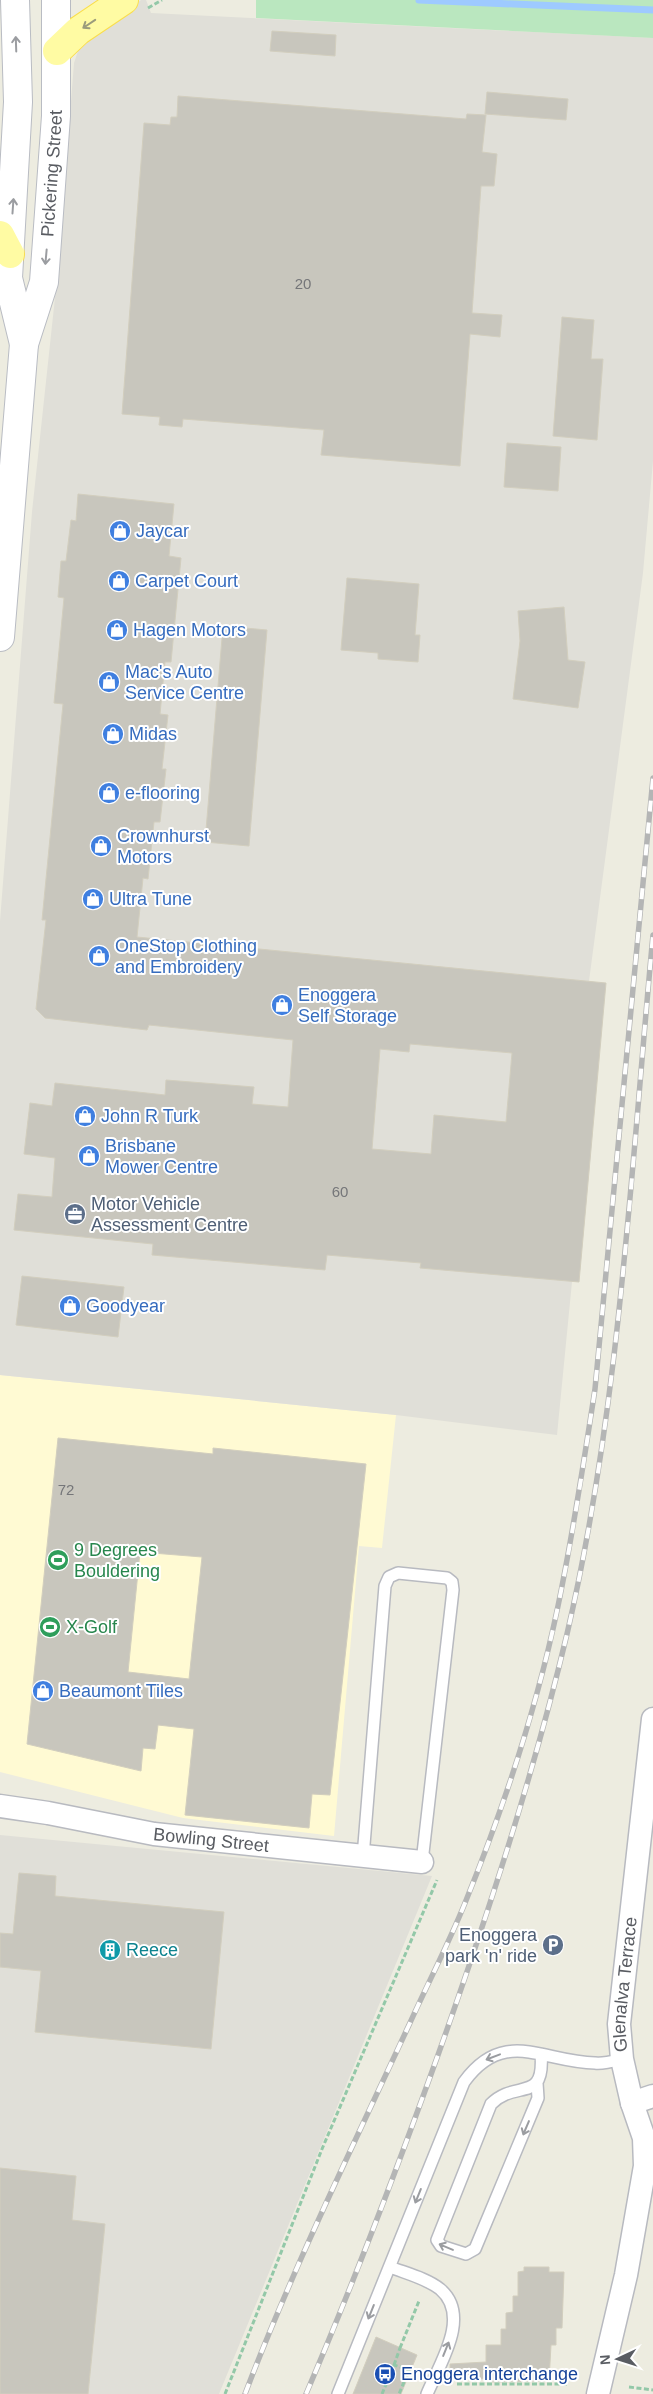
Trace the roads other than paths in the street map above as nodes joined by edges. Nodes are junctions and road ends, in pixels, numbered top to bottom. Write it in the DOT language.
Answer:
graph roads {
  1 [pos="15,0"];
  2 [pos="56,0"];
  3 [pos="124,0"];
  4 [pos="57,51"];
  5 [pos="5,245"];
  6 [pos="24,344"];
  7 [pos="0,637"];
  8 [pos="653,1719"];
  9 [pos="0,1806"];
  10 [pos="363,1857"];
  11 [pos="422,1862"];
  12 [pos="541,2054"];
  13 [pos="622,2060"];
  14 [pos="537,2083"];
  15 [pos="643,2099"];
  16 [pos="390,2267"];
  17 [pos="338,2394"];
  18 [pos="427,2394"];
  19 [pos="598,2394"];
  5 -- 1 [label="main road, Pickering Street, one-way"];
  2 -- 4 [label="main road, Pickering Street"];
  3 -- 4 [label="main road, one-way"];
  4 -- 6 [label="main road, Pickering Street, one-way"];
  5 -- 6 [label="main road, Pickering Street"];
  6 -- 7 [label="main road, Pickering Street"];
  8 -- 13 [label="street, Glenalva Terrace"];
  9 -- 10 [label="street, Bowling Street"];
  10 -- 11 [label="street, Bowling Street"];
  10 -- 11 [label="lane"];
  12 -- 13 [label="lane"];
  12 -- 14 [label="lane"];
  12 -- 16 [label="lane, one-way"];
  13 -- 15 [label="street, Glenalva Terrace"];
  14 -- 14 [label="lane, one-way"];
  15 -- 19 [label="street, Glenalva Terrace"];
  16 -- 17 [label="lane, one-way"];
  18 -- 16 [label="lane, one-way"];
}
